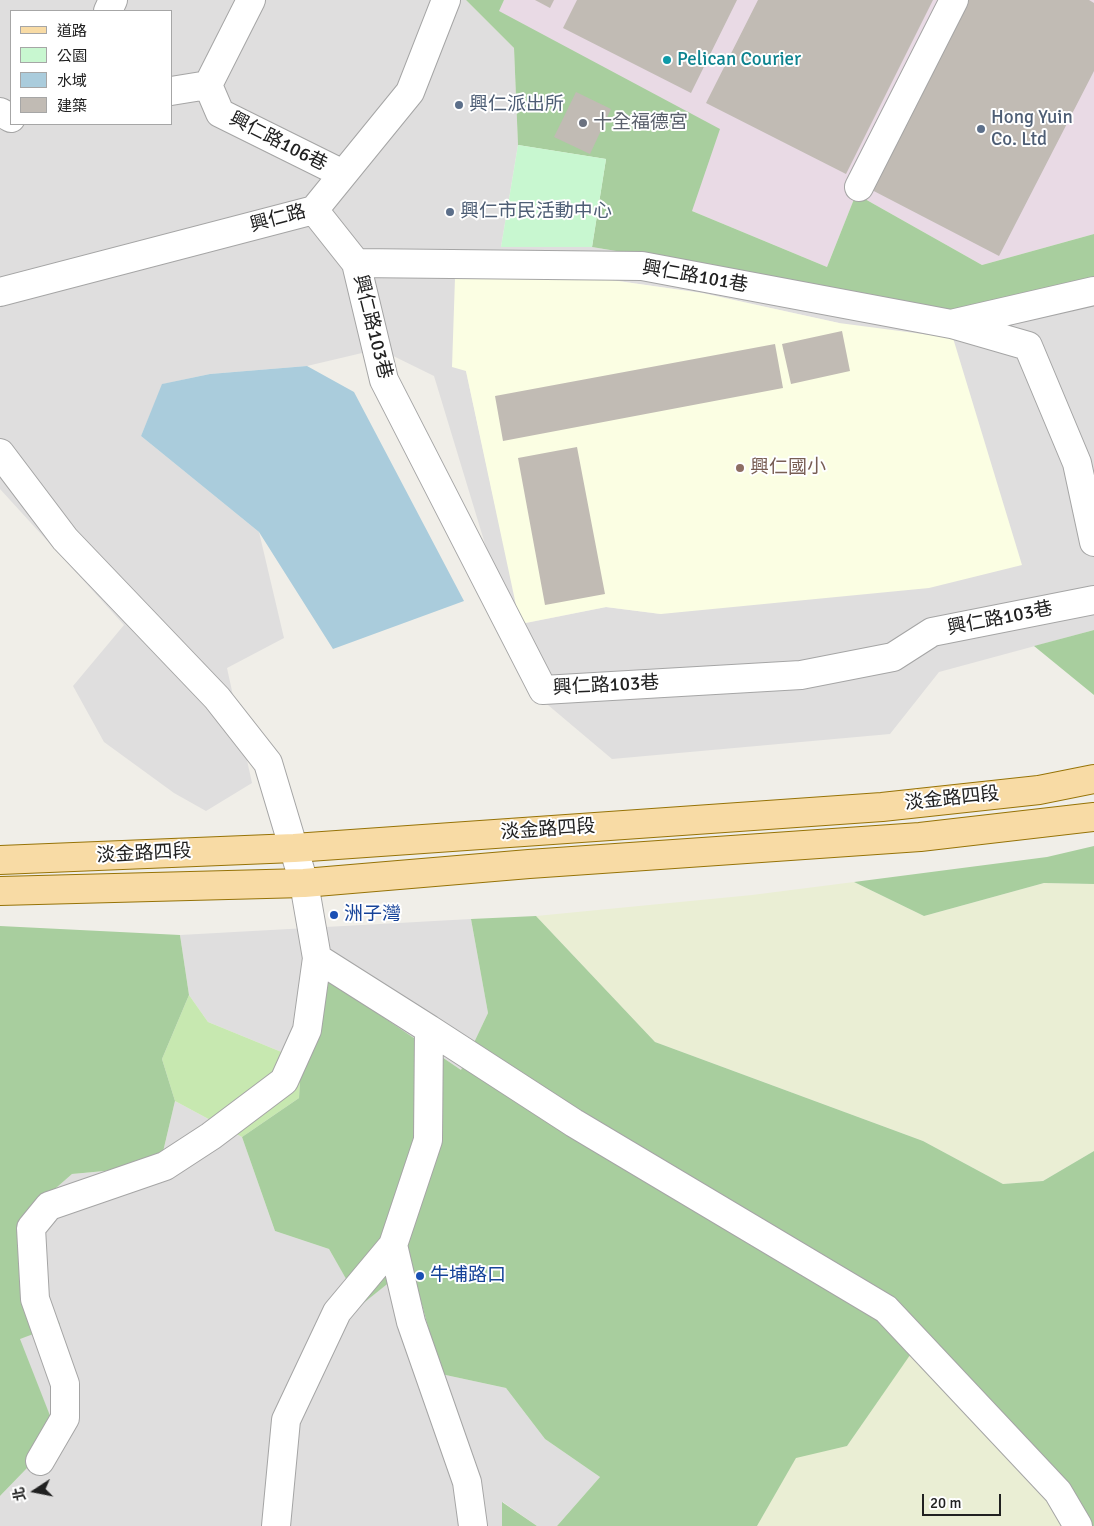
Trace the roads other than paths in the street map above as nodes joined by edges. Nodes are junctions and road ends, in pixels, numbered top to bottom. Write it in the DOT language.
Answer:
graph roads {
  1 [pos="251,0"];
  2 [pos="446,0"];
  3 [pos="954,0"];
  4 [pos="208,85"];
  5 [pos="172,91"];
  6 [pos="343,174"];
  7 [pos="859,187"];
  8 [pos="314,210"];
  9 [pos="356,263"];
  10 [pos="0,292"];
  11 [pos="1094,292"];
  12 [pos="951,324"];
  13 [pos="0,453"];
  14 [pos="1094,542"];
  15 [pos="1094,600"];
  16 [pos="1094,779"];
  17 [pos="1094,817"];
  18 [pos="294,848"];
  19 [pos="0,860"];
  20 [pos="304,883"];
  21 [pos="0,891"];
  22 [pos="316,958"];
  23 [pos="429,1029"];
  24 [pos="393,1245"];
  25 [pos="40,1461"];
  26 [pos="276,1526"];
  27 [pos="473,1526"];
  28 [pos="1078,1526"];
  1 -- 4 [label="street"];
  2 -- 6 [label="street, 興仁路"];
  3 -- 7 [label="street"];
  4 -- 5 [label="street"];
  4 -- 6 [label="street, 興仁路106巷"];
  6 -- 8 [label="street, 興仁路"];
  8 -- 9 [label="street"];
  8 -- 10 [label="street, 興仁路"];
  9 -- 12 [label="street, 興仁路101巷"];
  9 -- 15 [label="street, 興仁路103巷"];
  11 -- 12 [label="street, 興仁路101巷"];
  12 -- 14 [label="street"];
  13 -- 18 [label="street"];
  16 -- 18 [label="main road, 淡金路四段"];
  17 -- 20 [label="main road, 淡金路四段"];
  18 -- 19 [label="main road, 淡金路四段"];
  18 -- 20 [label="street"];
  20 -- 21 [label="main road, 淡金路四段"];
  20 -- 22 [label="street"];
  22 -- 23 [label="street"];
  22 -- 25 [label="street"];
  23 -- 24 [label="street"];
  23 -- 28 [label="street"];
  24 -- 26 [label="street"];
  24 -- 27 [label="street"];
}
